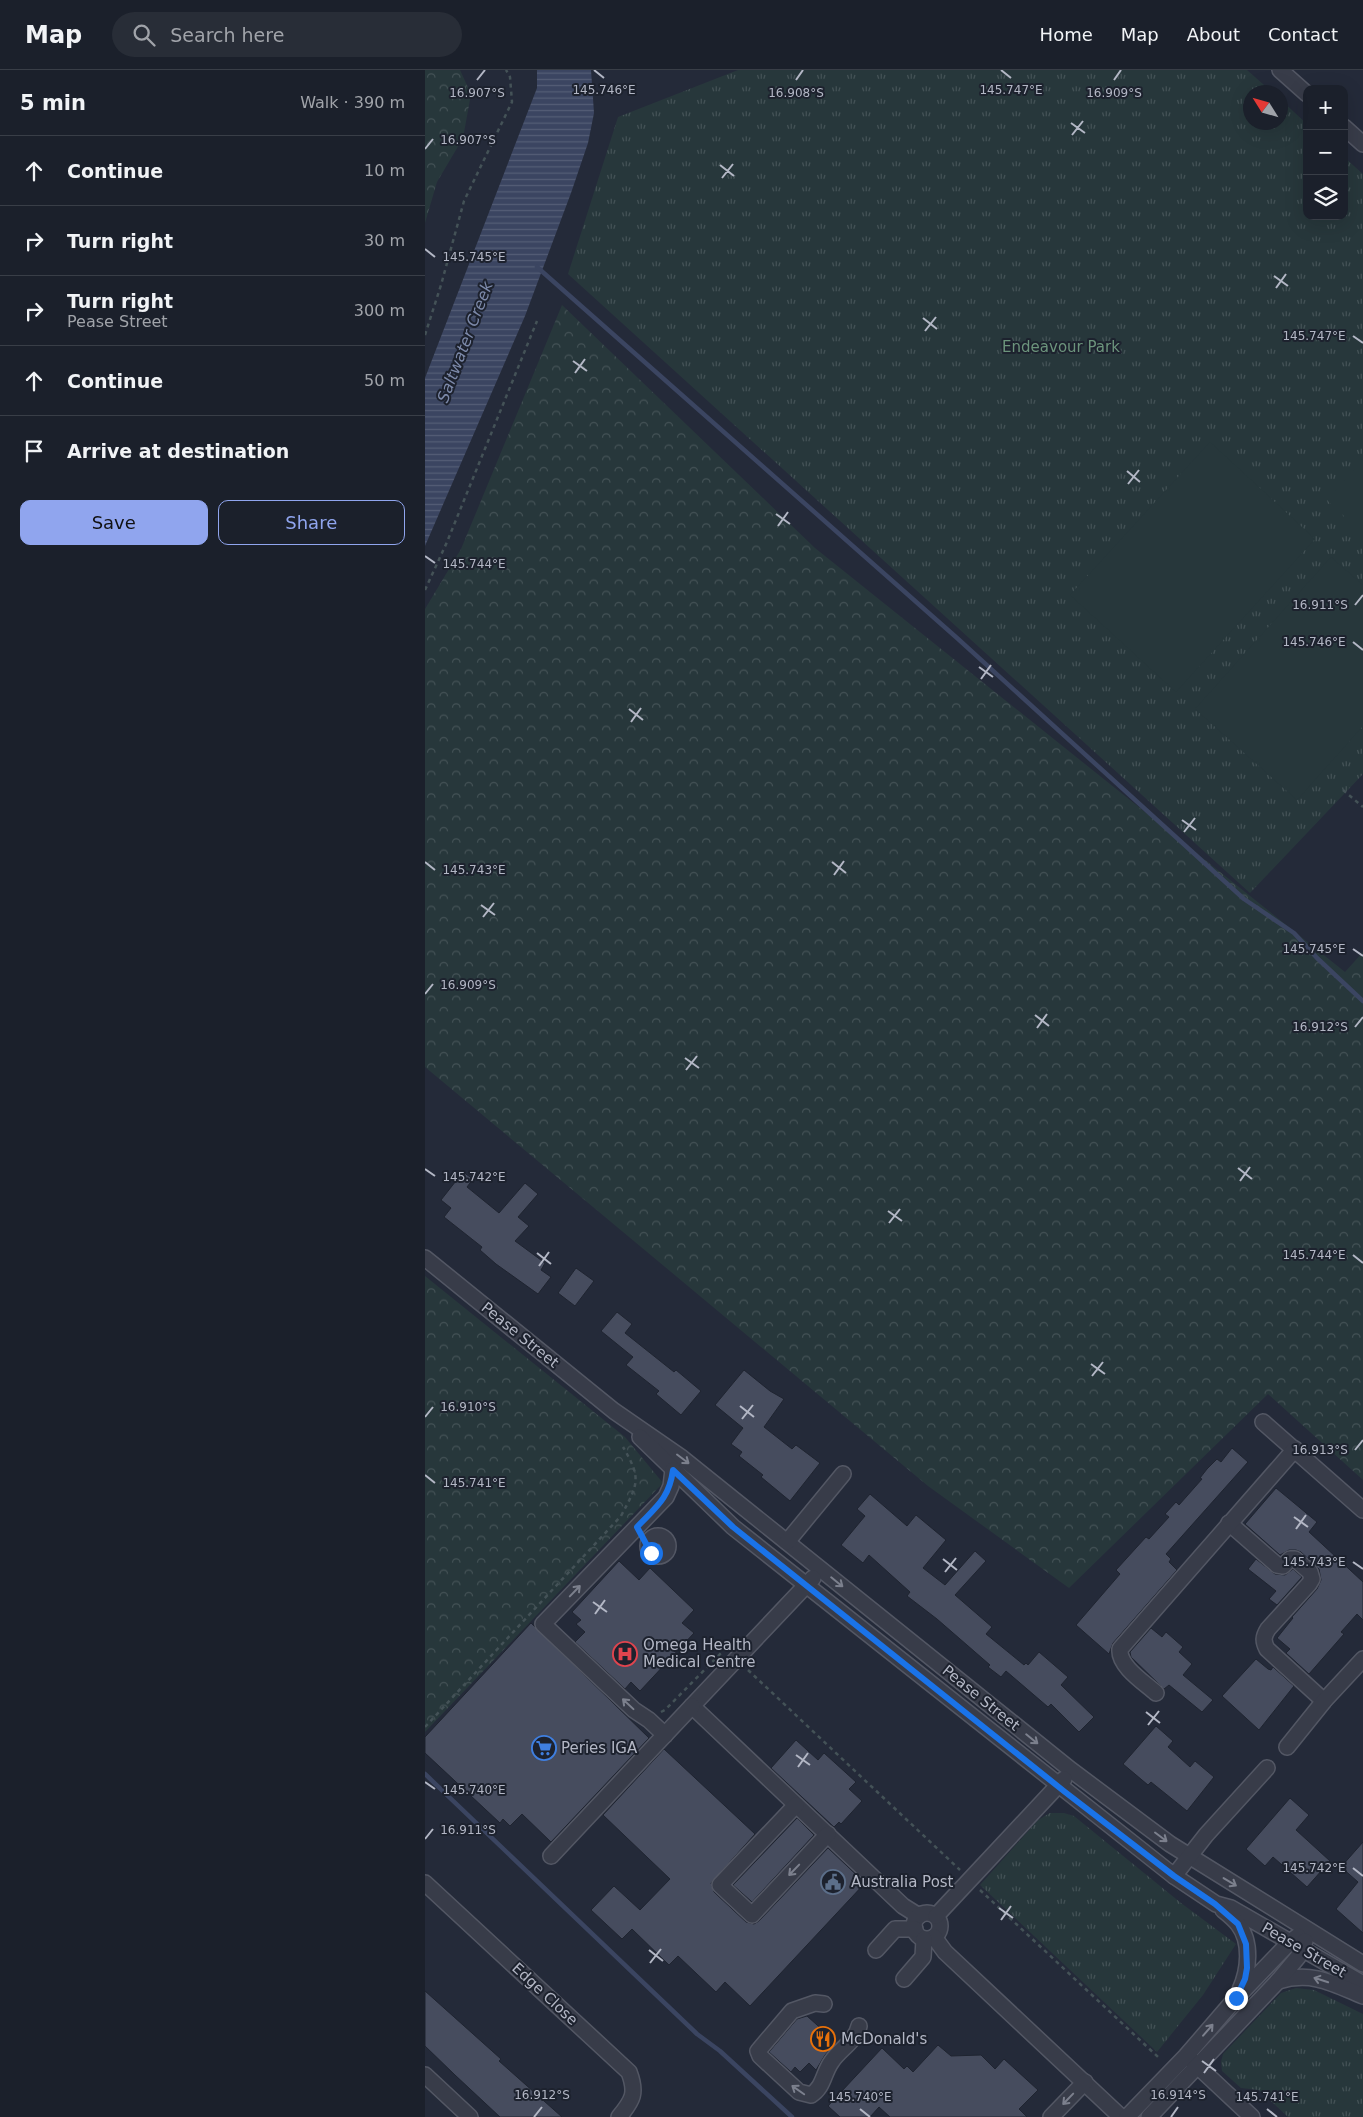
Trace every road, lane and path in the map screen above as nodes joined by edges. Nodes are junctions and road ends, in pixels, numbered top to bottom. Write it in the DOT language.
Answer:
graph roads {
  1 [pos="506,70"];
  2 [pos="1280,70"];
  3 [pos="1303,90"];
  4 [pos="1347,130"];
  5 [pos="1363,144"];
  6 [pos="537,321"];
  7 [pos="425,335"];
  8 [pos="425,590"];
  9 [pos="1343,790"];
  10 [pos="1363,807"];
  11 [pos="425,1258"];
  12 [pos="615,1411"];
  13 [pos="1263,1422"];
  14 [pos="623,1447"];
  15 [pos="1295,1450"];
  16 [pos="673,1470"];
  17 [pos="843,1474"];
  18 [pos="1363,1510"];
  19 [pos="1229,1523"];
  20 [pos="637,1527"];
  21 [pos="787,1542"];
  22 [pos="648,1548"];
  23 [pos="821,1569"];
  24 [pos="806,1585"];
  25 [pos="727,1651"];
  26 [pos="1363,1659"];
  27 [pos="743,1666"];
  28 [pos="1156,1694"];
  29 [pos="1324,1701"];
  30 [pos="692,1706"];
  31 [pos="657,1712"];
  32 [pos="425,1727"];
  33 [pos="665,1736"];
  34 [pos="1287,1747"];
  35 [pos="1267,1768"];
  36 [pos="1071,1770"];
  37 [pos="1057,1785"];
  38 [pos="796,1805"];
  39 [pos="828,1834"];
  40 [pos="551,1856"];
  41 [pos="1189,1857"];
  42 [pos="963,1873"];
  43 [pos="1174,1876"];
  44 [pos="425,1883"];
  45 [pos="976,1886"];
  46 [pos="1215,1904"];
  47 [pos="936,1916"];
  48 [pos="923,1930"];
  49 [pos="1308,1930"];
  50 [pos="1296,1945"];
  51 [pos="876,1950"];
  52 [pos="1363,1964"];
  53 [pos="904,1979"];
  54 [pos="1278,1982"];
  55 [pos="1363,1984"];
  56 [pos="1363,1996"];
  57 [pos="1236,1998"];
  58 [pos="824,2004"];
  59 [pos="858,2030"];
  60 [pos="1186,2056"];
  61 [pos="1157,2057"];
  62 [pos="1197,2067"];
  63 [pos="425,2075"];
  64 [pos="1085,2082"];
  65 [pos="470,2117"];
  66 [pos="619,2117"];
  67 [pos="1051,2117"];
  68 [pos="1121,2117"];
  69 [pos="1127,2117"];
  70 [pos="1149,2117"];
  71 [pos="1252,2117"];
  1 -- 7 [label="path"];
  2 -- 3 [label="street"];
  4 -- 5 [label="street"];
  6 -- 8 [label="path"];
  9 -- 10 [label="path"];
  11 -- 12 [label="street, Pease Street"];
  12 -- 16 [label="street, Pease Street"];
  12 -- 21 [label="street, Pease Street, one-way"];
  13 -- 15 [label="street"];
  14 -- 32 [label="path"];
  15 -- 18 [label="street"];
  15 -- 19 [label="street"];
  16 -- 20 [label="street"];
  16 -- 24 [label="street, Pease Street"];
  17 -- 21 [label="street"];
  19 -- 28 [label="street"];
  19 -- 29 [label="street"];
  20 -- 22 [label="street"];
  33 -- 20 [label="street, one-way"];
  21 -- 23 [label="street, Pease Street"];
  23 -- 24 [label="street"];
  23 -- 36 [label="street, Pease Street, one-way"];
  24 -- 30 [label="street"];
  24 -- 37 [label="street, Pease Street"];
  25 -- 31 [label="path"];
  26 -- 29 [label="street"];
  27 -- 42 [label="path"];
  29 -- 34 [label="street"];
  30 -- 33 [label="street"];
  30 -- 38 [label="street"];
  33 -- 40 [label="street"];
  35 -- 41 [label="street"];
  36 -- 37 [label="street"];
  36 -- 41 [label="street, Pease Street, one-way"];
  37 -- 43 [label="street, Pease Street"];
  37 -- 47 [label="street"];
  38 -- 39 [label="street"];
  39 -- 38 [label="street, one-way"];
  39 -- 48 [label="street"];
  41 -- 43 [label="street"];
  41 -- 49 [label="street, Pease Street, one-way"];
  43 -- 46 [label="street, Pease Street"];
  44 -- 66 [label="street, Edge Close"];
  45 -- 61 [label="path"];
  46 -- 50 [label="street, Pease Street"];
  46 -- 57 [label="street"];
  47 -- 48 [label="street"];
  47 -- 48 [label="street"];
  48 -- 51 [label="street"];
  48 -- 53 [label="street"];
  48 -- 64 [label="street"];
  49 -- 50 [label="street"];
  49 -- 52 [label="street, Pease Street"];
  50 -- 54 [label="street"];
  50 -- 55 [label="street, Pease Street"];
  50 -- 57 [label="street"];
  56 -- 54 [label="street, one-way"];
  54 -- 62 [label="street"];
  60 -- 57 [label="street, one-way"];
  59 -- 58 [label="street, one-way"];
  60 -- 62 [label="street"];
  60 -- 69 [label="street"];
  62 -- 70 [label="street"];
  62 -- 71 [label="street"];
  63 -- 65 [label="street"];
  64 -- 67 [label="street, one-way"];
  64 -- 68 [label="street"];
}
